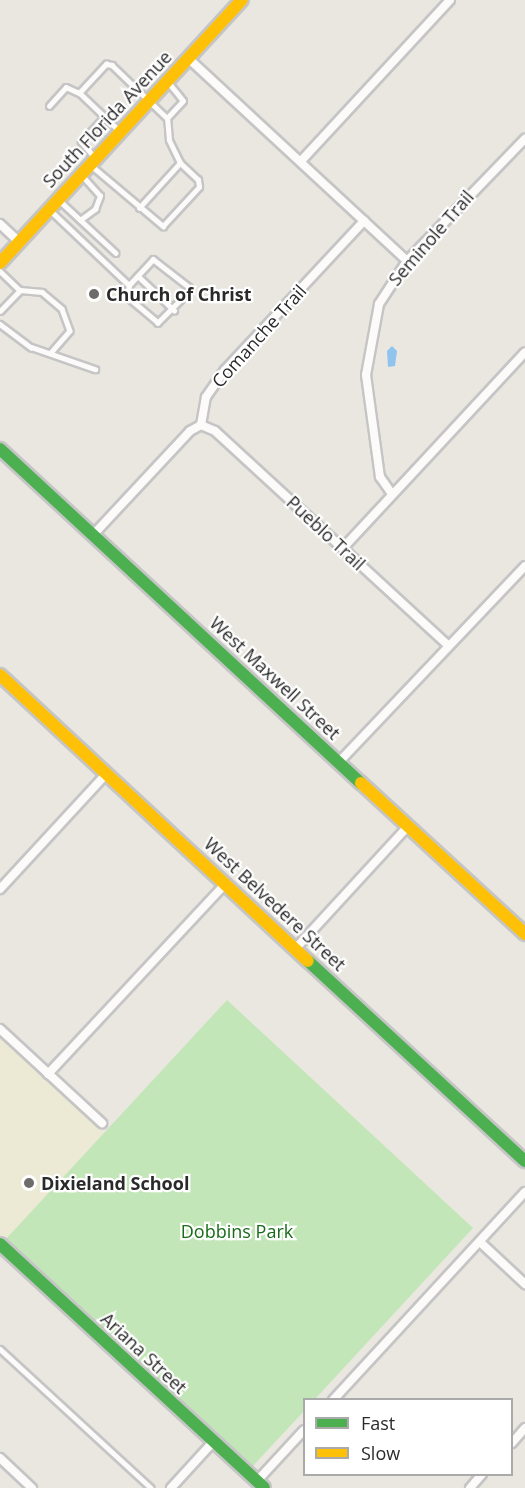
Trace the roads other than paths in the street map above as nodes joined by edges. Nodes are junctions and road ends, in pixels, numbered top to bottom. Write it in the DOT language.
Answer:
graph roads {
  1 [pos="242,0"];
  2 [pos="450,0"];
  3 [pos="188,58"];
  4 [pos="166,82"];
  5 [pos="79,93"];
  6 [pos="149,101"];
  7 [pos="49,106"];
  8 [pos="104,117"];
  9 [pos="167,118"];
  10 [pos="120,132"];
  11 [pos="525,139"];
  12 [pos="301,161"];
  13 [pos="93,162"];
  14 [pos="180,163"];
  15 [pos="81,175"];
  16 [pos="54,204"];
  17 [pos="139,208"];
  18 [pos="80,220"];
  19 [pos="364,221"];
  20 [pos="0,225"];
  21 [pos="19,242"];
  22 [pos="116,253"];
  23 [pos="407,261"];
  24 [pos="0,263"];
  25 [pos="0,271"];
  26 [pos="138,276"];
  27 [pos="129,285"];
  28 [pos="20,290"];
  29 [pos="174,309"];
  30 [pos="0,310"];
  31 [pos="0,324"];
  32 [pos="525,352"];
  33 [pos="51,353"];
  34 [pos="95,369"];
  35 [pos="201,424"];
  36 [pos="0,449"];
  37 [pos="392,494"];
  38 [pos="93,535"];
  39 [pos="343,548"];
  40 [pos="525,566"];
  41 [pos="448,645"];
  42 [pos="0,675"];
  43 [pos="339,762"];
  44 [pos="107,773"];
  45 [pos="408,826"];
  46 [pos="226,884"];
  47 [pos="0,889"];
  48 [pos="525,934"];
  49 [pos="296,948"];
  50 [pos="0,1029"];
  51 [pos="48,1074"];
  52 [pos="102,1123"];
  53 [pos="525,1161"];
  54 [pos="525,1192"];
  55 [pos="480,1242"];
  56 [pos="0,1244"];
  57 [pos="525,1284"];
  58 [pos="0,1349"];
  59 [pos="335,1398"];
  60 [pos="525,1428"];
  61 [pos="303,1431"];
  62 [pos="213,1442"];
  63 [pos="513,1442"];
  64 [pos="0,1458"];
  65 [pos="480,1476"];
  66 [pos="260,1485"];
  67 [pos="32,1488"];
  68 [pos="151,1488"];
  69 [pos="171,1488"];
  70 [pos="470,1488"];
  1 -- 3 [label="street, South Florida Avenue"];
  2 -- 12 [label="street"];
  3 -- 4 [label="street, South Florida Avenue"];
  3 -- 12 [label="street"];
  4 -- 6 [label="street, South Florida Avenue"];
  4 -- 9 [label="lane"];
  5 -- 6 [label="lane"];
  5 -- 7 [label="lane"];
  5 -- 8 [label="lane"];
  6 -- 9 [label="lane"];
  6 -- 10 [label="street, South Florida Avenue"];
  8 -- 10 [label="lane"];
  8 -- 13 [label="lane"];
  9 -- 14 [label="lane"];
  10 -- 13 [label="street, South Florida Avenue"];
  11 -- 23 [label="street, Seminole Trail"];
  12 -- 19 [label="street"];
  13 -- 15 [label="street, South Florida Avenue"];
  13 -- 17 [label="lane"];
  14 -- 17 [label="lane"];
  14 -- 17 [label="lane"];
  15 -- 16 [label="street, South Florida Avenue"];
  15 -- 18 [label="lane"];
  16 -- 18 [label="lane"];
  16 -- 21 [label="street, South Florida Avenue"];
  16 -- 27 [label="lane"];
  18 -- 22 [label="lane"];
  19 -- 23 [label="street"];
  19 -- 35 [label="street, Comanche Trail"];
  20 -- 21 [label="street"];
  21 -- 24 [label="street, South Florida Avenue"];
  23 -- 37 [label="street, Seminole Trail"];
  25 -- 28 [label="lane"];
  26 -- 27 [label="lane"];
  26 -- 29 [label="lane"];
  26 -- 29 [label="lane"];
  27 -- 29 [label="lane"];
  28 -- 30 [label="lane"];
  28 -- 33 [label="lane"];
  31 -- 33 [label="lane"];
  32 -- 37 [label="street"];
  33 -- 34 [label="lane"];
  35 -- 38 [label="street"];
  35 -- 39 [label="street, Pueblo Trail"];
  36 -- 38 [label="street, West Maxwell Street"];
  37 -- 39 [label="street"];
  38 -- 43 [label="street, West Maxwell Street"];
  39 -- 41 [label="street, Pueblo Trail"];
  40 -- 41 [label="street"];
  41 -- 43 [label="street"];
  42 -- 44 [label="street, West Belvedere Street"];
  43 -- 45 [label="street, West Maxwell Street"];
  44 -- 46 [label="street, West Belvedere Street"];
  44 -- 47 [label="street"];
  45 -- 48 [label="street, West Maxwell Street"];
  45 -- 49 [label="street"];
  46 -- 49 [label="street, West Belvedere Street"];
  46 -- 51 [label="street"];
  49 -- 53 [label="street, West Belvedere Street"];
  50 -- 51 [label="street"];
  51 -- 52 [label="street"];
  54 -- 55 [label="street"];
  55 -- 57 [label="street"];
  55 -- 59 [label="street"];
  56 -- 62 [label="street, Ariana Street"];
  58 -- 68 [label="lane"];
  60 -- 63 [label="street"];
  61 -- 66 [label="street"];
  62 -- 66 [label="street, Ariana Street"];
  62 -- 69 [label="street"];
  64 -- 67 [label="street"];
  65 -- 70 [label="street"];
}
